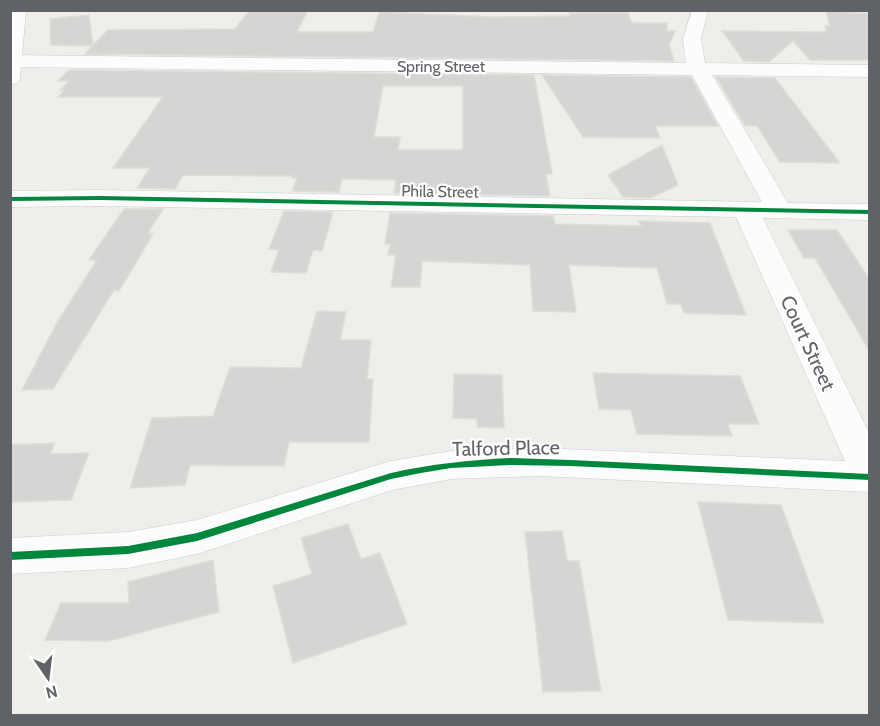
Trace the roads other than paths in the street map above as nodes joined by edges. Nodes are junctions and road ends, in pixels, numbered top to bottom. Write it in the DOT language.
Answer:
graph roads {
  1 [pos="18,10"];
  2 [pos="700,10"];
  3 [pos="11,67"];
  4 [pos="699,68"];
  5 [pos="870,71"];
  6 [pos="10,199"];
  7 [pos="746,210"];
  8 [pos="780,211"];
  9 [pos="870,212"];
  10 [pos="870,476"];
  11 [pos="10,556"];
  1 -- 3 [label="street"];
  2 -- 4 [label="street"];
  3 -- 4 [label="street, Spring Street"];
  4 -- 5 [label="street, Spring Street"];
  4 -- 8 [label="street"];
  6 -- 7 [label="street, Phila Street"];
  7 -- 8 [label="street, Phila Street"];
  7 -- 10 [label="street, Court Street"];
  8 -- 9 [label="street, Phila Street"];
  10 -- 11 [label="street, Talford Place"];
}
